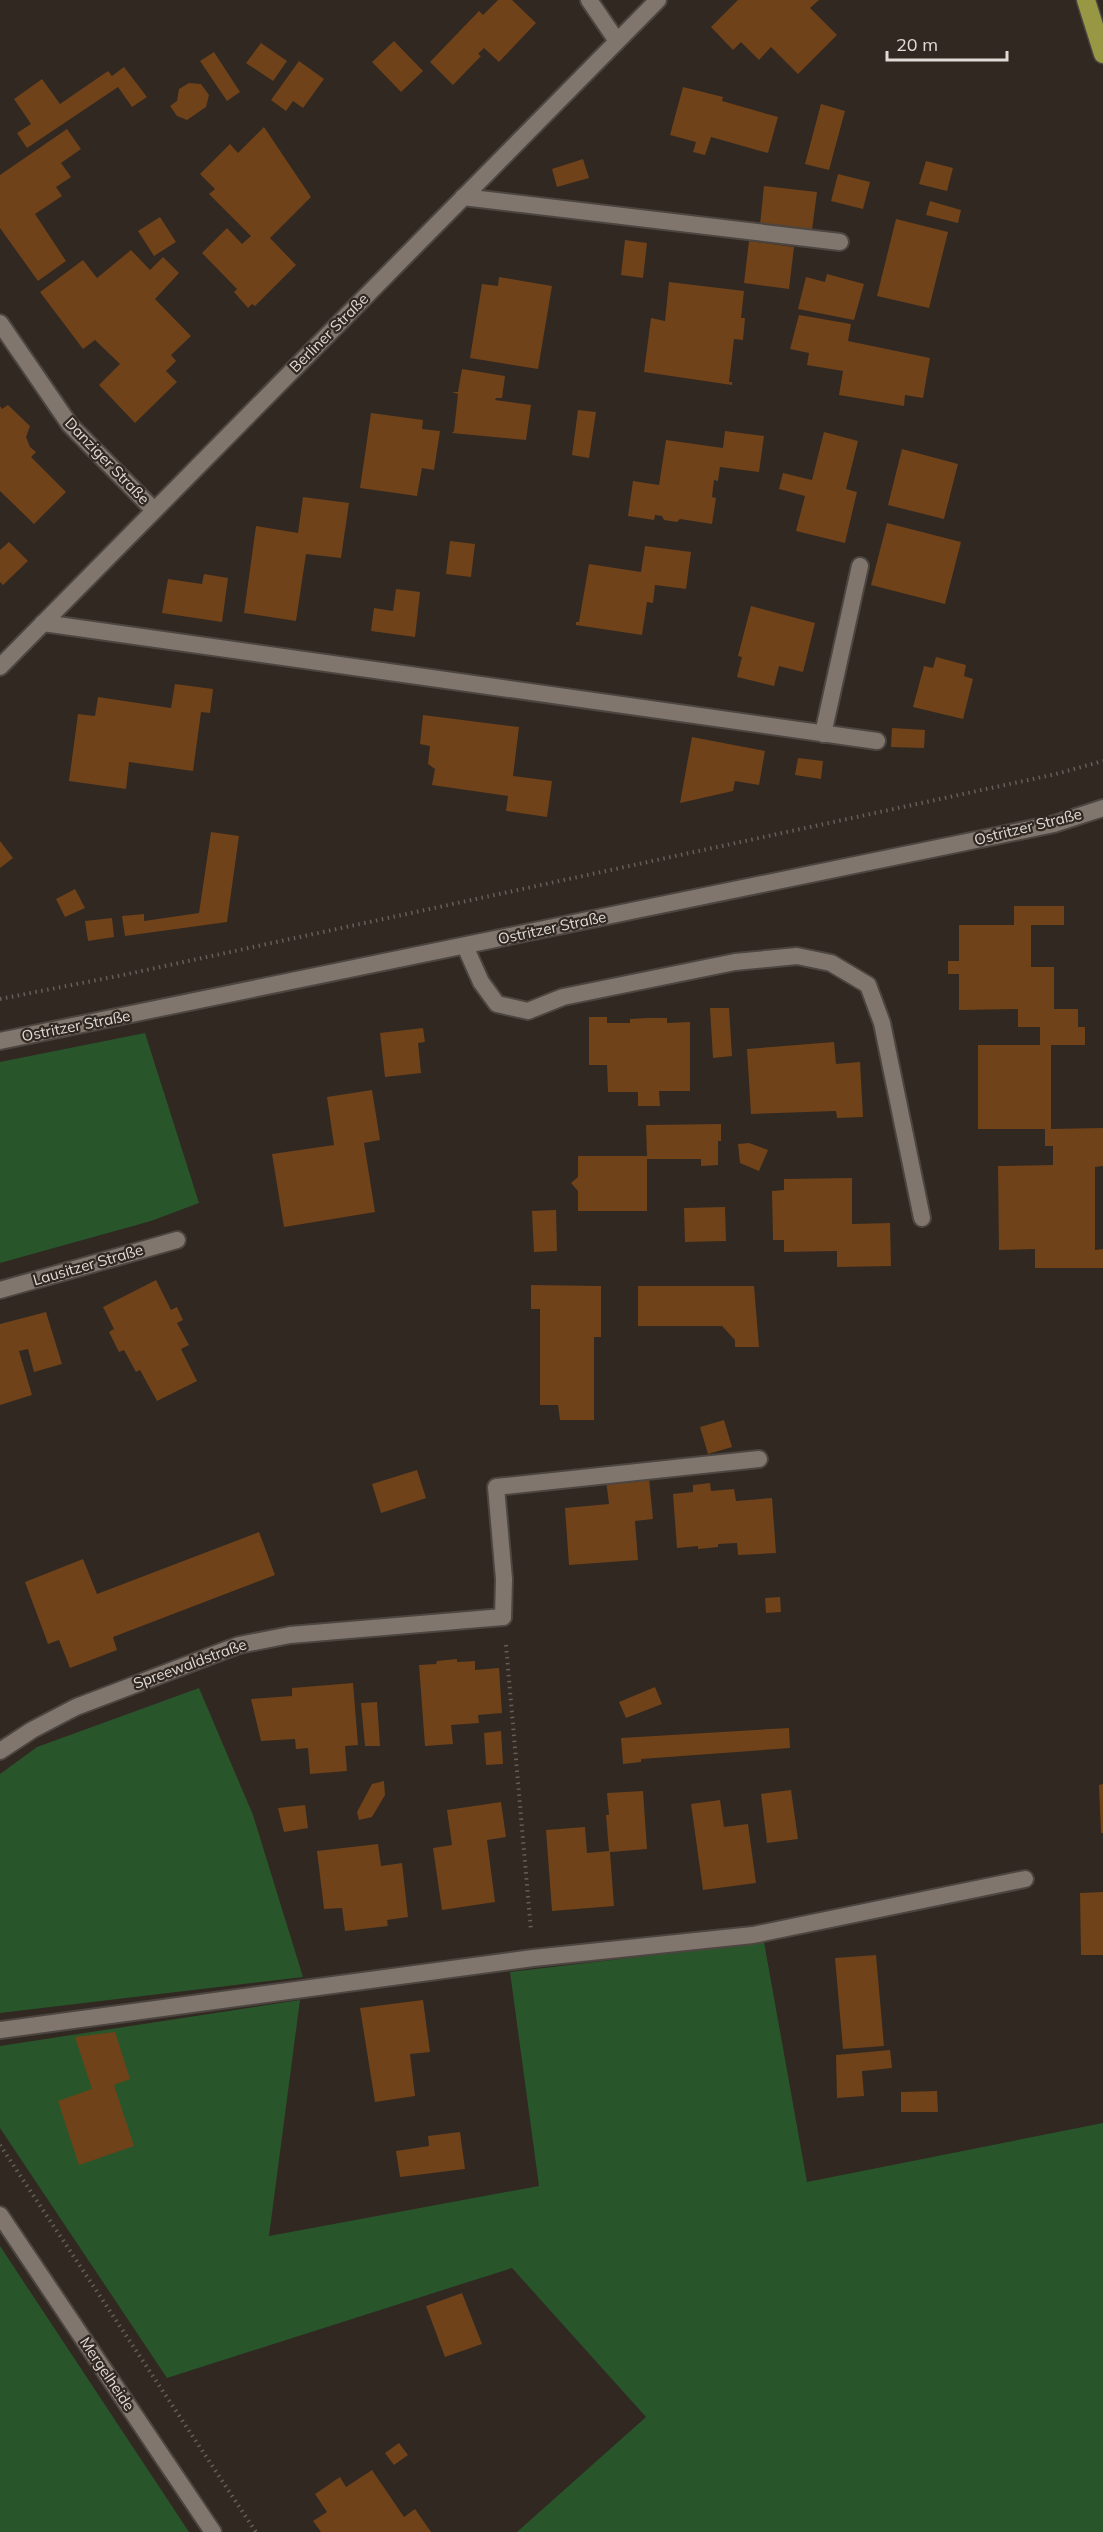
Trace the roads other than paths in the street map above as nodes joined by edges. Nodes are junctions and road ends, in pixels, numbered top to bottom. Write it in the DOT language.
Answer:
graph roads {
  1 [pos="589,0"];
  2 [pos="658,0"];
  3 [pos="1086,0"];
  4 [pos="617,41"];
  5 [pos="1103,54"];
  6 [pos="463,197"];
  7 [pos="840,242"];
  8 [pos="0,323"];
  9 [pos="154,510"];
  10 [pos="860,566"];
  11 [pos="43,623"];
  12 [pos="0,667"];
  13 [pos="823,734"];
  14 [pos="877,741"];
  15 [pos="1103,808"];
  16 [pos="465,946"];
  17 [pos="0,1041"];
  18 [pos="922,1218"];
  19 [pos="177,1240"];
  20 [pos="0,1290"];
  21 [pos="759,1459"];
  22 [pos="0,1751"];
  23 [pos="1025,1879"];
  24 [pos="0,2030"];
  25 [pos="0,2215"];
  26 [pos="213,2532"];
  1 -- 4 [label="street"];
  2 -- 4 [label="street, Berliner Straße"];
  3 -- 5 [label="highway"];
  4 -- 6 [label="street, Berliner Straße"];
  6 -- 7 [label="street"];
  6 -- 9 [label="street, Berliner Straße"];
  8 -- 9 [label="street, Danziger Straße"];
  9 -- 11 [label="street, Berliner Straße"];
  10 -- 13 [label="street"];
  11 -- 12 [label="street, Berliner Straße"];
  11 -- 13 [label="street"];
  13 -- 14 [label="street"];
  15 -- 16 [label="street, Ostritzer Straße"];
  16 -- 17 [label="street, Ostritzer Straße"];
  16 -- 18 [label="street"];
  19 -- 20 [label="street, Lausitzer Straße"];
  21 -- 22 [label="street, Spreewaldstraße"];
  23 -- 24 [label="street"];
  25 -- 26 [label="street, Mergelheide"];
}
